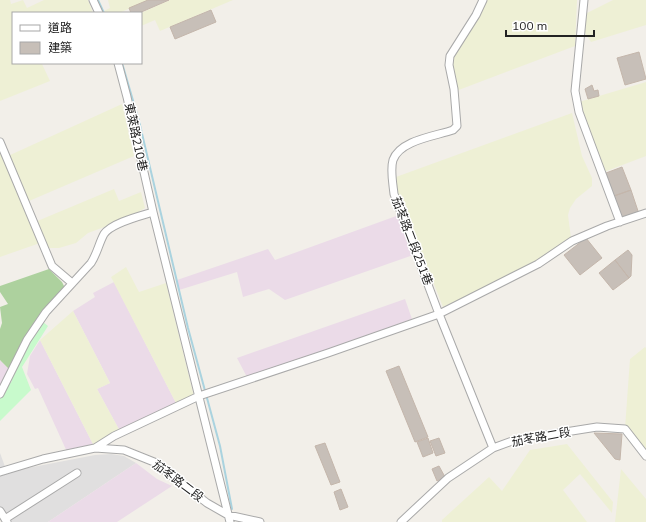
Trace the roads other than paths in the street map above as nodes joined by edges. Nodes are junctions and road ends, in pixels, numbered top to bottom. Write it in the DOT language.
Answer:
graph roads {
  1 [pos="93,0"];
  2 [pos="483,0"];
  3 [pos="584,0"];
  4 [pos="98,12"];
  5 [pos="118,64"];
  6 [pos="0,142"];
  7 [pos="153,212"];
  8 [pos="646,213"];
  9 [pos="620,222"];
  10 [pos="72,283"];
  11 [pos="439,314"];
  12 [pos="0,394"];
  13 [pos="199,396"];
  14 [pos="95,448"];
  15 [pos="493,448"];
  16 [pos="646,456"];
  17 [pos="0,472"];
  18 [pos="77,473"];
  19 [pos="0,511"];
  20 [pos="229,519"];
  21 [pos="6,520"];
  22 [pos="260,522"];
  23 [pos="401,522"];
  1 -- 4 [label="street"];
  2 -- 11 [label="street, 茄苳路二段251巷"];
  3 -- 9 [label="street"];
  5 -- 7 [label="street, 東萊路210巷"];
  6 -- 10 [label="street"];
  7 -- 10 [label="street"];
  7 -- 13 [label="street"];
  8 -- 9 [label="street"];
  9 -- 11 [label="street"];
  10 -- 12 [label="street"];
  11 -- 13 [label="street"];
  11 -- 15 [label="street, 茄苳路二段251巷"];
  13 -- 14 [label="street"];
  13 -- 20 [label="street"];
  14 -- 17 [label="street, 茄苳路二段"];
  14 -- 20 [label="street, 茄苳路二段"];
  15 -- 16 [label="street, 茄苳路二段"];
  15 -- 23 [label="street, 茄苳路二段"];
  18 -- 21 [label="street"];
  19 -- 21 [label="street"];
  20 -- 22 [label="street, 茄苳路二段"];
}
